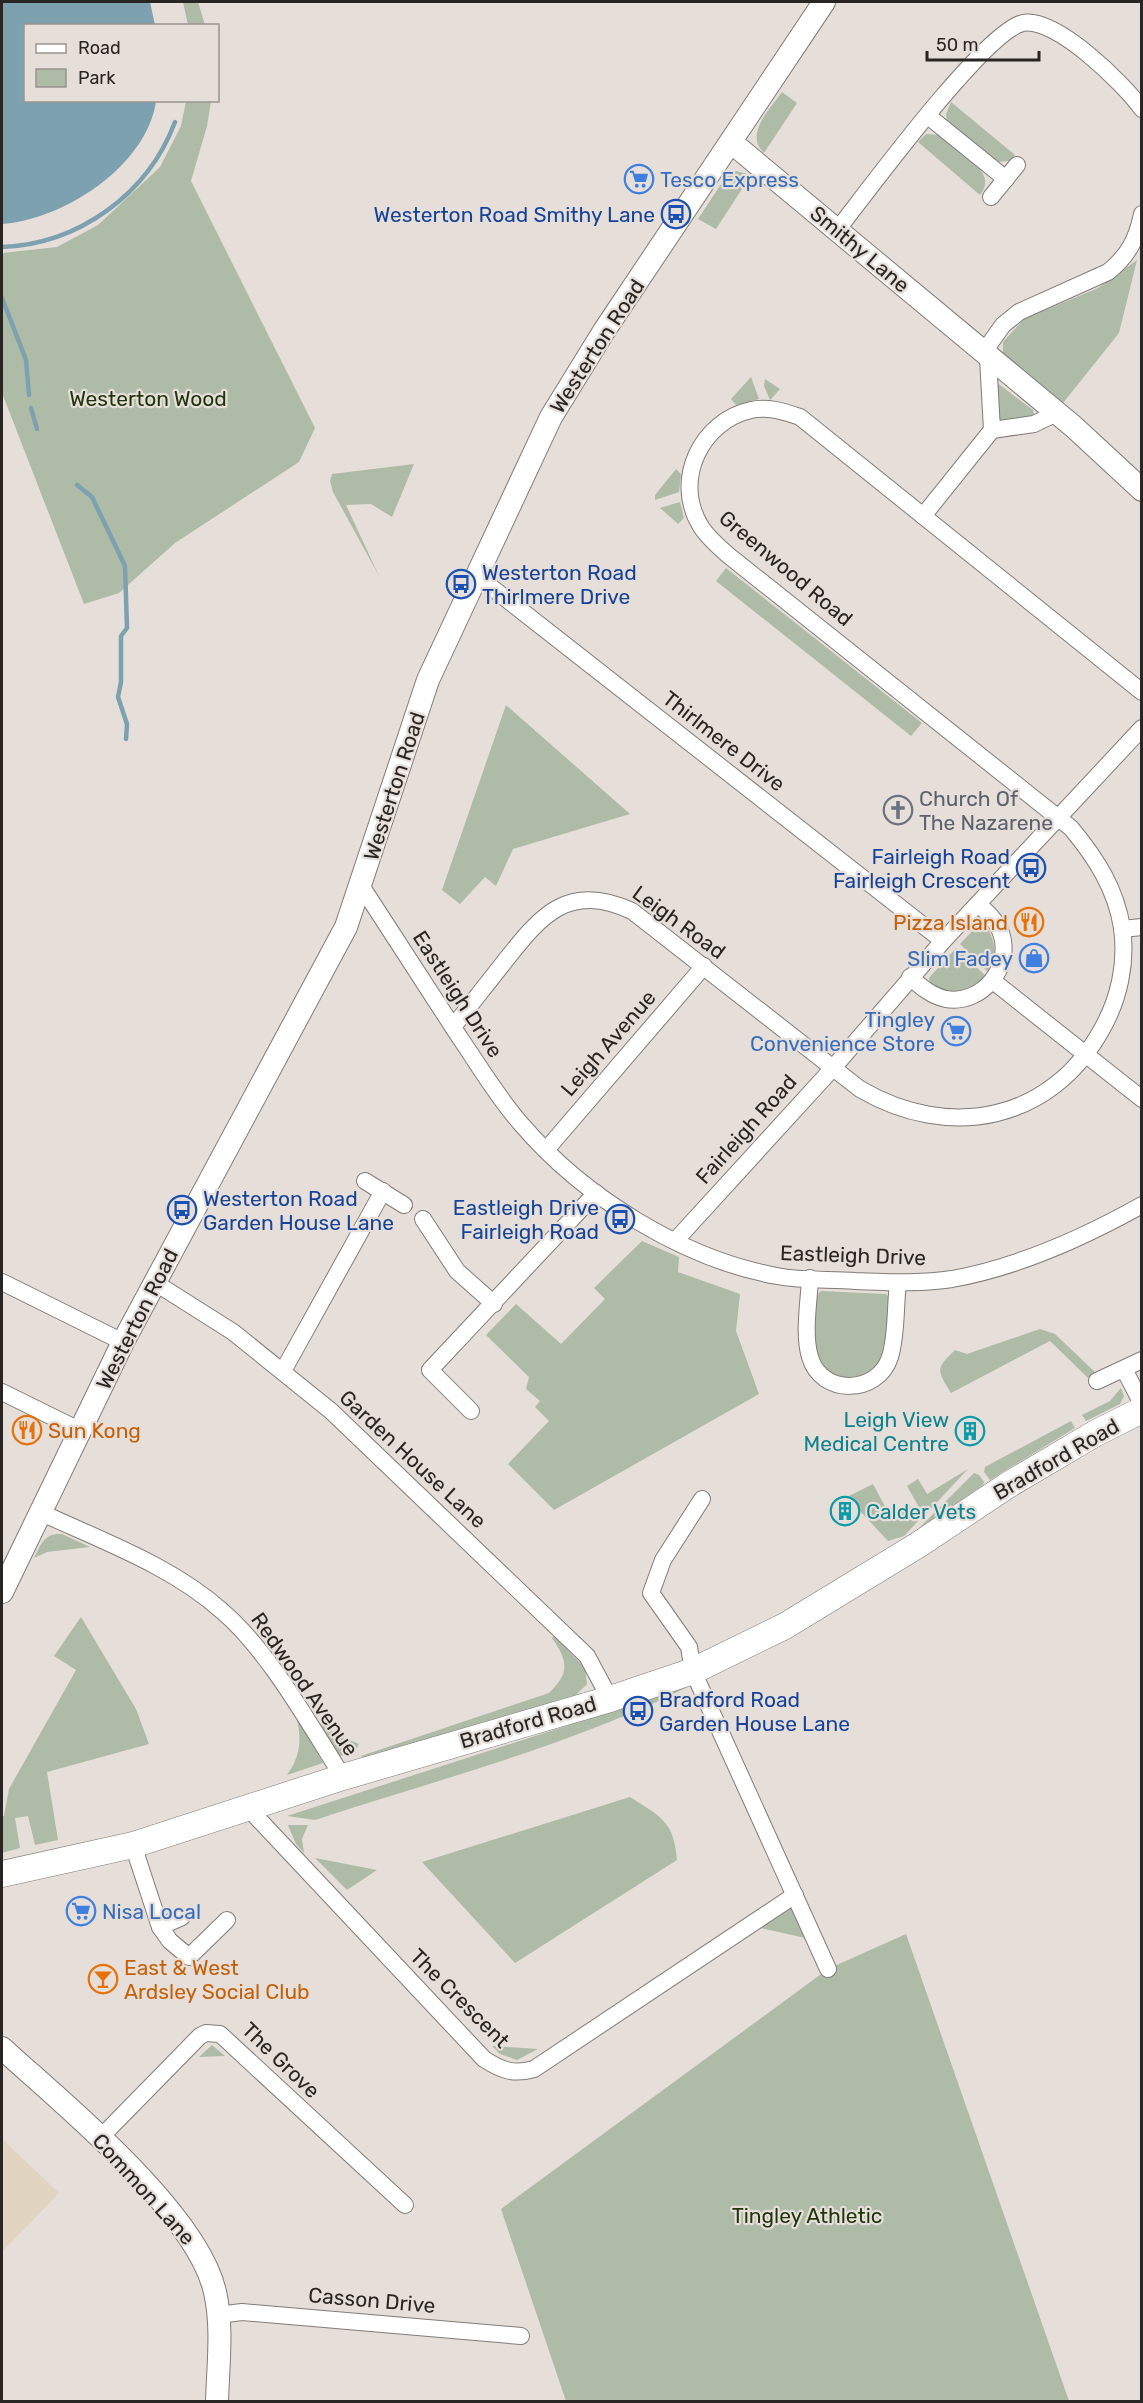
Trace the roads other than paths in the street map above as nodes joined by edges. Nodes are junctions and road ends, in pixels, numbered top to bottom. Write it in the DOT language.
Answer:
graph roads {
  1 [pos="824,2"];
  2 [pos="1142,109"];
  3 [pos="928,116"];
  4 [pos="732,142"];
  5 [pos="1017,165"];
  6 [pos="1005,179"];
  7 [pos="990,197"];
  8 [pos="1142,214"];
  9 [pos="838,230"];
  10 [pos="985,355"];
  11 [pos="1057,414"];
  12 [pos="992,430"];
  13 [pos="1142,490"];
  14 [pos="923,516"];
  15 [pos="477,576"];
  16 [pos="1142,692"];
  17 [pos="1142,728"];
  18 [pos="1059,817"];
  19 [pos="362,887"];
  20 [pos="978,904"];
  21 [pos="1142,927"];
  22 [pos="1122,930"];
  23 [pos="943,941"];
  24 [pos="704,966"];
  25 [pos="910,977"];
  26 [pos="993,981"];
  27 [pos="453,1026"];
  28 [pos="1087,1055"];
  29 [pos="833,1068"];
  30 [pos="1142,1099"];
  31 [pos="546,1150"];
  32 [pos="365,1181"];
  33 [pos="382,1191"];
  34 [pos="596,1193"];
  35 [pos="404,1205"];
  36 [pos="1142,1205"];
  37 [pos="423,1220"];
  38 [pos="675,1241"];
  39 [pos="810,1278"];
  40 [pos="2,1282"];
  41 [pos="154,1282"];
  42 [pos="898,1283"];
  43 [pos="494,1304"];
  44 [pos="123,1342"];
  45 [pos="1142,1360"];
  46 [pos="1124,1369"];
  47 [pos="283,1371"];
  48 [pos="1097,1381"];
  49 [pos="2,1392"];
  50 [pos="1142,1404"];
  51 [pos="1142,1410"];
  52 [pos="471,1411"];
  53 [pos="81,1431"];
  54 [pos="702,1499"];
  55 [pos="42,1513"];
  56 [pos="2,1592"];
  57 [pos="693,1671"];
  58 [pos="610,1699"];
  59 [pos="343,1777"];
  60 [pos="248,1808"];
  61 [pos="133,1845"];
  62 [pos="2,1874"];
  63 [pos="795,1895"];
  64 [pos="182,1917"];
  65 [pos="227,1920"];
  66 [pos="160,1927"];
  67 [pos="828,1969"];
  68 [pos="2,2048"];
  69 [pos="100,2138"];
  70 [pos="405,2205"];
  71 [pos="218,2315"];
  72 [pos="521,2336"];
  73 [pos="217,2402"];
  1 -- 4 [label="street, Westerton Road"];
  2 -- 3 [label="street"];
  3 -- 6 [label="street"];
  3 -- 9 [label="street"];
  4 -- 9 [label="street, Smithy Lane"];
  4 -- 15 [label="street, Westerton Road"];
  5 -- 6 [label="street"];
  6 -- 7 [label="street"];
  8 -- 10 [label="street"];
  9 -- 10 [label="street, Smithy Lane"];
  10 -- 11 [label="street, Smithy Lane"];
  10 -- 12 [label="street"];
  11 -- 12 [label="street"];
  11 -- 13 [label="street, Smithy Lane"];
  12 -- 14 [label="street"];
  14 -- 16 [label="street, Greenwood Road"];
  14 -- 18 [label="street, Greenwood Road"];
  15 -- 19 [label="street, Westerton Road"];
  15 -- 23 [label="street, Thirlmere Drive"];
  17 -- 18 [label="street, Fairleigh Road"];
  18 -- 20 [label="street, Fairleigh Road"];
  18 -- 22 [label="street, Greenwood Road"];
  19 -- 27 [label="street, Eastleigh Drive"];
  19 -- 41 [label="street, Westerton Road"];
  20 -- 23 [label="street, Fairleigh Road"];
  20 -- 26 [label="street"];
  21 -- 22 [label="street"];
  22 -- 28 [label="street, Greenwood Road"];
  23 -- 25 [label="street, Fairleigh Road"];
  24 -- 27 [label="street, Leigh Road"];
  24 -- 29 [label="street, Leigh Road"];
  24 -- 31 [label="street, Leigh Avenue"];
  25 -- 26 [label="street"];
  25 -- 29 [label="street, Fairleigh Road"];
  26 -- 28 [label="street"];
  27 -- 31 [label="street, Eastleigh Drive"];
  28 -- 29 [label="street, Leigh Road"];
  28 -- 30 [label="street"];
  29 -- 38 [label="street, Fairleigh Road"];
  31 -- 34 [label="street, Eastleigh Drive"];
  32 -- 33 [label="street"];
  33 -- 35 [label="street"];
  33 -- 47 [label="street"];
  34 -- 38 [label="street, Eastleigh Drive"];
  34 -- 43 [label="street"];
  36 -- 42 [label="street, Eastleigh Drive"];
  37 -- 43 [label="street"];
  38 -- 39 [label="street, Eastleigh Drive"];
  39 -- 42 [label="street, Eastleigh Drive"];
  39 -- 42 [label="street"];
  40 -- 44 [label="street"];
  41 -- 44 [label="street, Westerton Road"];
  41 -- 47 [label="street, Garden House Lane"];
  43 -- 52 [label="street"];
  44 -- 53 [label="street, Westerton Road"];
  45 -- 46 [label="street"];
  46 -- 48 [label="street"];
  46 -- 50 [label="street"];
  47 -- 58 [label="street, Garden House Lane"];
  49 -- 53 [label="street"];
  51 -- 57 [label="main road, Bradford Road"];
  53 -- 55 [label="street, Westerton Road"];
  54 -- 57 [label="street"];
  55 -- 56 [label="street, Westerton Road"];
  55 -- 59 [label="street, Redwood Avenue"];
  57 -- 58 [label="main road, Bradford Road"];
  57 -- 63 [label="street"];
  58 -- 59 [label="main road, Bradford Road"];
  59 -- 60 [label="main road, Bradford Road"];
  60 -- 61 [label="main road, Bradford Road"];
  60 -- 63 [label="street, The Crescent"];
  61 -- 62 [label="main road, Bradford Road"];
  61 -- 66 [label="street"];
  63 -- 67 [label="street"];
  64 -- 66 [label="street"];
  65 -- 66 [label="street"];
  68 -- 69 [label="street, Common Lane"];
  69 -- 70 [label="street, The Grove"];
  69 -- 71 [label="street, Common Lane"];
  71 -- 72 [label="street, Casson Drive"];
  71 -- 73 [label="street, Common Lane"];
}
